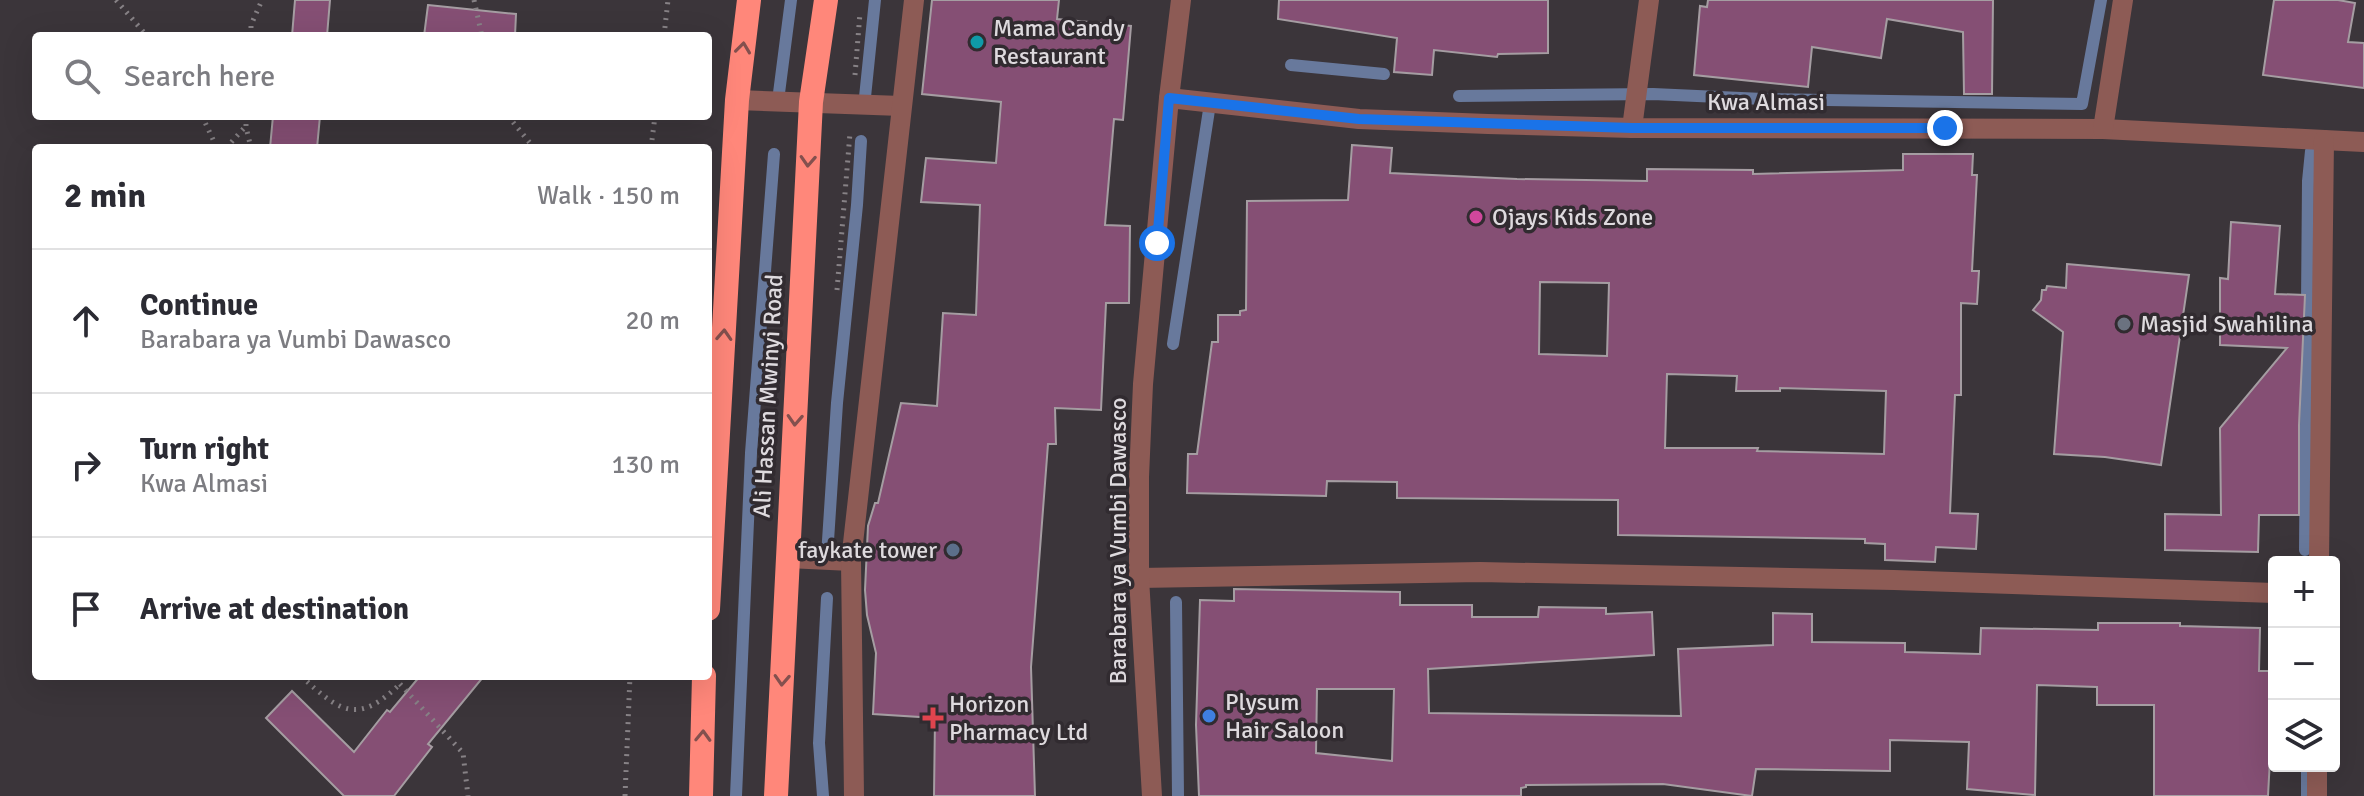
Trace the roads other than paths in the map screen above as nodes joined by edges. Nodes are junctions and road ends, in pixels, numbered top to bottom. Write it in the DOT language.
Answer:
graph roads {
  1 [pos="749,0"];
  2 [pos="826,0"];
  3 [pos="914,0"];
  4 [pos="1181,0"];
  5 [pos="1649,0"];
  6 [pos="2123,0"];
  7 [pos="1169,98"];
  8 [pos="737,100"];
  9 [pos="811,102"];
  10 [pos="901,106"];
  11 [pos="1632,128"];
  12 [pos="2103,129"];
  13 [pos="2324,140"];
  14 [pos="2364,142"];
  15 [pos="712,539"];
  16 [pos="2319,556"];
  17 [pos="788,558"];
  18 [pos="851,561"];
  19 [pos="1139,578"];
  20 [pos="2268,593"];
  21 [pos="704,680"];
  22 [pos="2317,772"];
  23 [pos="701,796"];
  24 [pos="776,796"];
  25 [pos="854,796"];
  26 [pos="1152,796"];
  27 [pos="2317,796"];
  8 -- 1 [label="highway, Ali Hassan Mwinyi Road, one-way"];
  2 -- 9 [label="highway, Ali Hassan Mwinyi Road"];
  3 -- 10 [label="street"];
  4 -- 7 [label="street, Barabara ya Vumbi Dawasco"];
  5 -- 11 [label="street"];
  6 -- 12 [label="street"];
  7 -- 11 [label="street, Kwa Almasi"];
  7 -- 19 [label="street, Barabara ya Vumbi Dawasco"];
  8 -- 9 [label="street"];
  15 -- 8 [label="highway, Ali Hassan Mwinyi Road, one-way"];
  9 -- 10 [label="street"];
  9 -- 17 [label="highway, Ali Hassan Mwinyi Road, one-way"];
  10 -- 18 [label="street"];
  11 -- 12 [label="street, Kwa Almasi"];
  12 -- 13 [label="street, Kwa Almasi"];
  13 -- 14 [label="street, Kwa Almasi"];
  13 -- 16 [label="street"];
  17 -- 18 [label="street"];
  17 -- 24 [label="highway, Ali Hassan Mwinyi Road, one-way"];
  18 -- 25 [label="street"];
  19 -- 20 [label="street"];
  19 -- 26 [label="street, Barabara ya Vumbi Dawasco"];
  23 -- 21 [label="highway, one-way"];
  22 -- 27 [label="street"];
}
